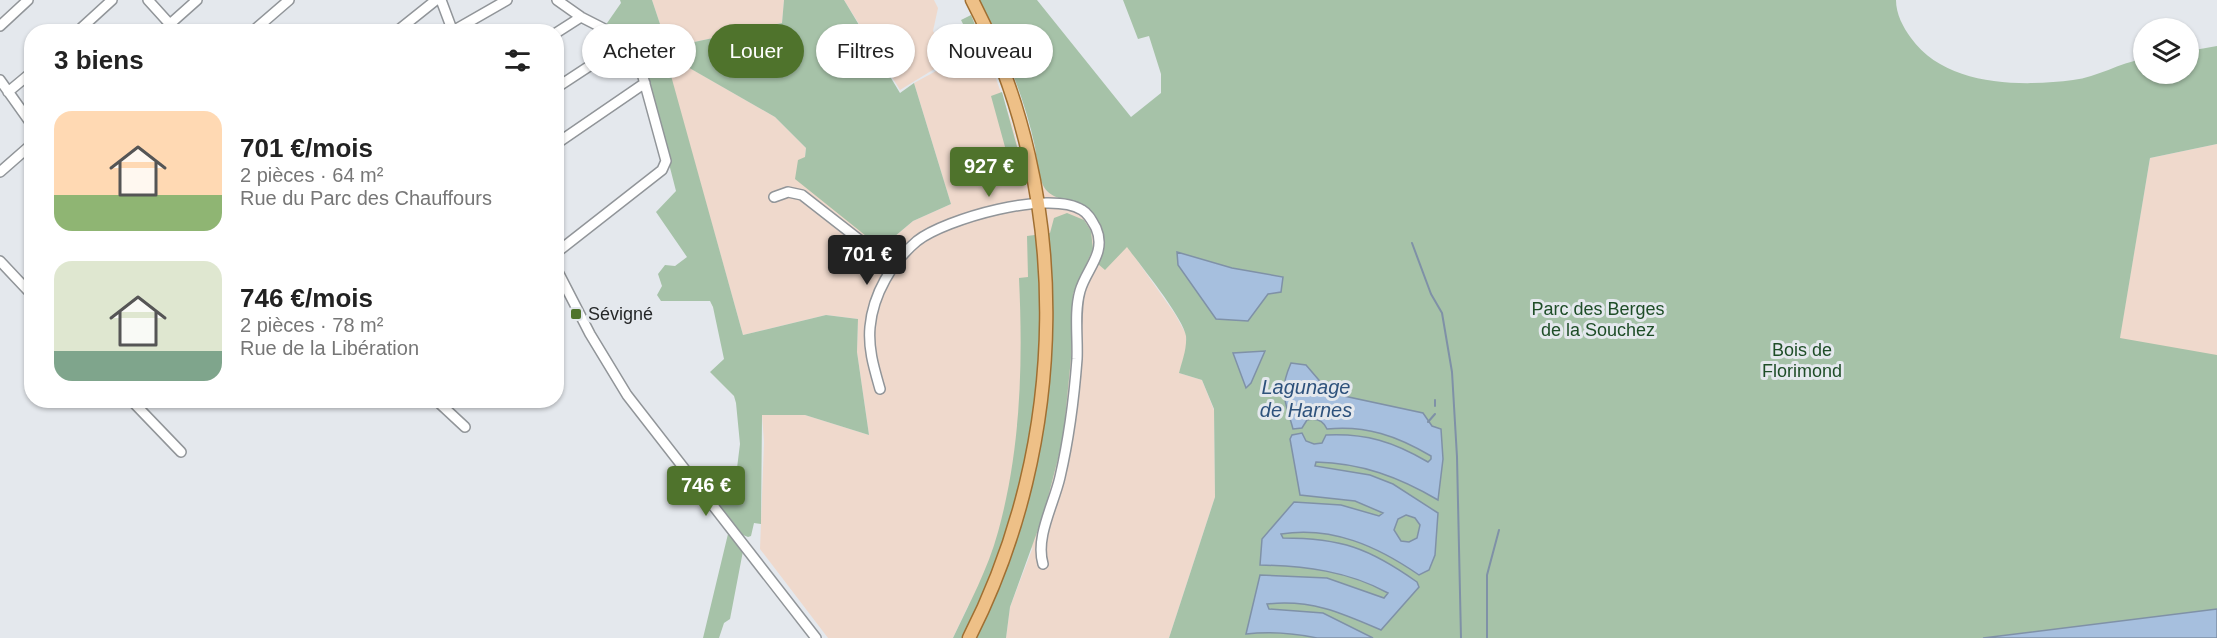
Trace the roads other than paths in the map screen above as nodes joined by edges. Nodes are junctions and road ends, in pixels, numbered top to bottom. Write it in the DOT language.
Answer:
graph roads {
  1 [pos="28,0"];
  2 [pos="112,0"];
  3 [pos="148,0"];
  4 [pos="197,0"];
  5 [pos="289,0"];
  6 [pos="436,0"];
  7 [pos="441,0"];
  8 [pos="507,0"];
  9 [pos="557,0"];
  10 [pos="972,0"];
  11 [pos="581,17"];
  12 [pos="170,23"];
  13 [pos="86,24"];
  14 [pos="261,24"];
  15 [pos="406,24"];
  16 [pos="450,24"];
  17 [pos="465,24"];
  18 [pos="595,24"];
  19 [pos="0,26"];
  20 [pos="564,28"];
  21 [pos="582,71"];
  22 [pos="644,78"];
  23 [pos="24,79"];
  24 [pos="0,80"];
  25 [pos="645,82"];
  26 [pos="564,83"];
  27 [pos="8,92"];
  28 [pos="24,114"];
  29 [pos="564,138"];
  30 [pos="24,151"];
  31 [pos="0,172"];
  32 [pos="774,196"];
  33 [pos="1037,205"];
  34 [pos="564,247"];
  35 [pos="0,261"];
  36 [pos="893,266"];
  37 [pos="564,284"];
  38 [pos="24,286"];
  39 [pos="880,389"];
  40 [pos="139,408"];
  41 [pos="445,408"];
  42 [pos="465,427"];
  43 [pos="181,452"];
  44 [pos="1043,564"];
  45 [pos="816,638"];
  46 [pos="969,638"];
  1 -- 19 [label="street"];
  2 -- 13 [label="street"];
  3 -- 12 [label="street"];
  4 -- 12 [label="street"];
  5 -- 14 [label="street"];
  6 -- 15 [label="street"];
  7 -- 16 [label="street"];
  8 -- 17 [label="street"];
  9 -- 11 [label="street"];
  10 -- 33 [label="main road"];
  11 -- 18 [label="street"];
  11 -- 20 [label="street"];
  21 -- 26 [label="street"];
  22 -- 25 [label="street"];
  23 -- 27 [label="street"];
  24 -- 27 [label="street"];
  25 -- 29 [label="street"];
  25 -- 34 [label="street"];
  27 -- 28 [label="street"];
  30 -- 31 [label="street"];
  32 -- 36 [label="street"];
  33 -- 36 [label="street"];
  33 -- 44 [label="street"];
  33 -- 46 [label="main road"];
  35 -- 38 [label="street"];
  36 -- 39 [label="street"];
  37 -- 45 [label="street"];
  40 -- 43 [label="street"];
  41 -- 42 [label="street"];
}
